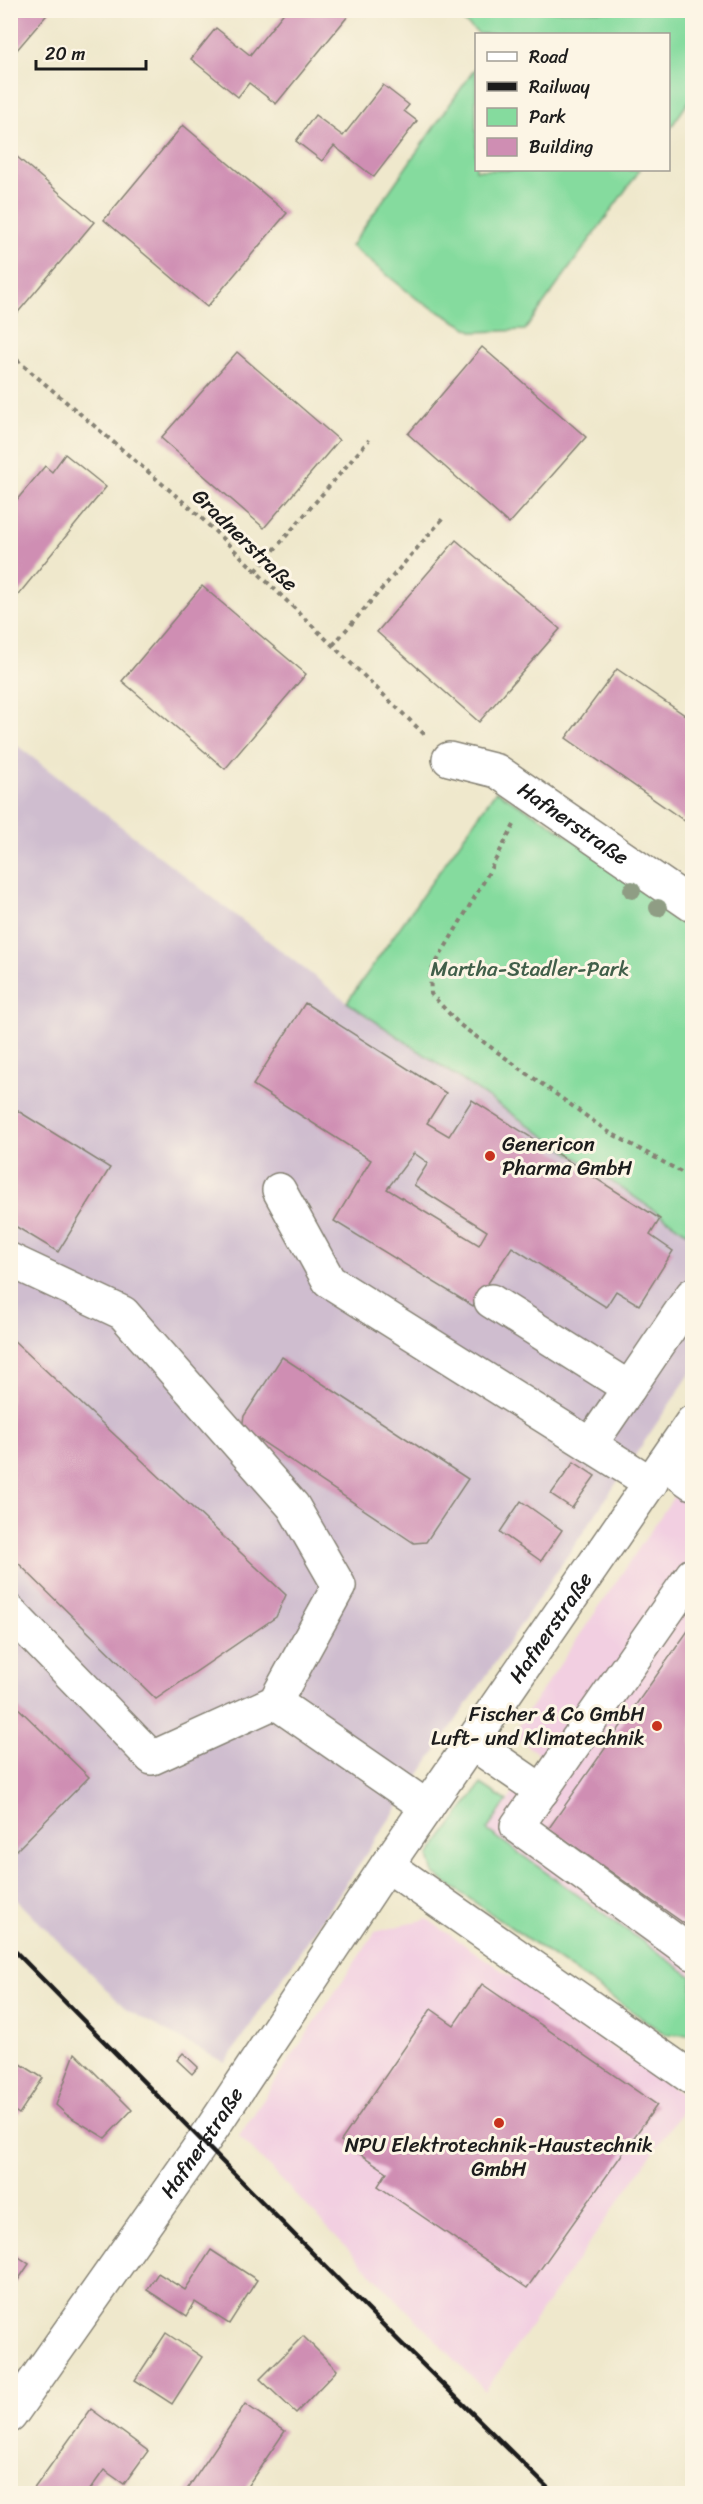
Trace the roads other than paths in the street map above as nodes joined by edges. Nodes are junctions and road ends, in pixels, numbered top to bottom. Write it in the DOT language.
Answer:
graph roads {
  1 [pos="449,759"];
  2 [pos="693,905"];
  3 [pos="279,1190"];
  4 [pos="10,1260"];
  5 [pos="693,1295"];
  6 [pos="491,1301"];
  7 [pos="629,1388"];
  8 [pos="693,1422"];
  9 [pos="590,1444"];
  10 [pos="658,1473"];
  11 [pos="693,1483"];
  12 [pos="693,1575"];
  13 [pos="10,1612"];
  14 [pos="275,1702"];
  15 [pos="472,1743"];
  16 [pos="542,1791"];
  17 [pos="427,1807"];
  18 [pos="387,1865"];
  19 [pos="693,1953"];
  20 [pos="693,2078"];
  21 [pos="10,2416"];
  1 -- 2 [label="street, Hafnerstraße"];
  3 -- 9 [label="street"];
  4 -- 14 [label="street"];
  5 -- 7 [label="street"];
  6 -- 7 [label="street"];
  7 -- 9 [label="street"];
  8 -- 10 [label="street, Hafnerstraße"];
  9 -- 10 [label="street"];
  10 -- 11 [label="street"];
  10 -- 15 [label="street, Hafnerstraße"];
  12 -- 16 [label="street"];
  13 -- 14 [label="street"];
  14 -- 17 [label="street"];
  15 -- 16 [label="street"];
  15 -- 17 [label="street, Hafnerstraße"];
  16 -- 19 [label="street"];
  17 -- 18 [label="street, Hafnerstraße"];
  18 -- 20 [label="street"];
  18 -- 21 [label="street, Hafnerstraße"];
}
